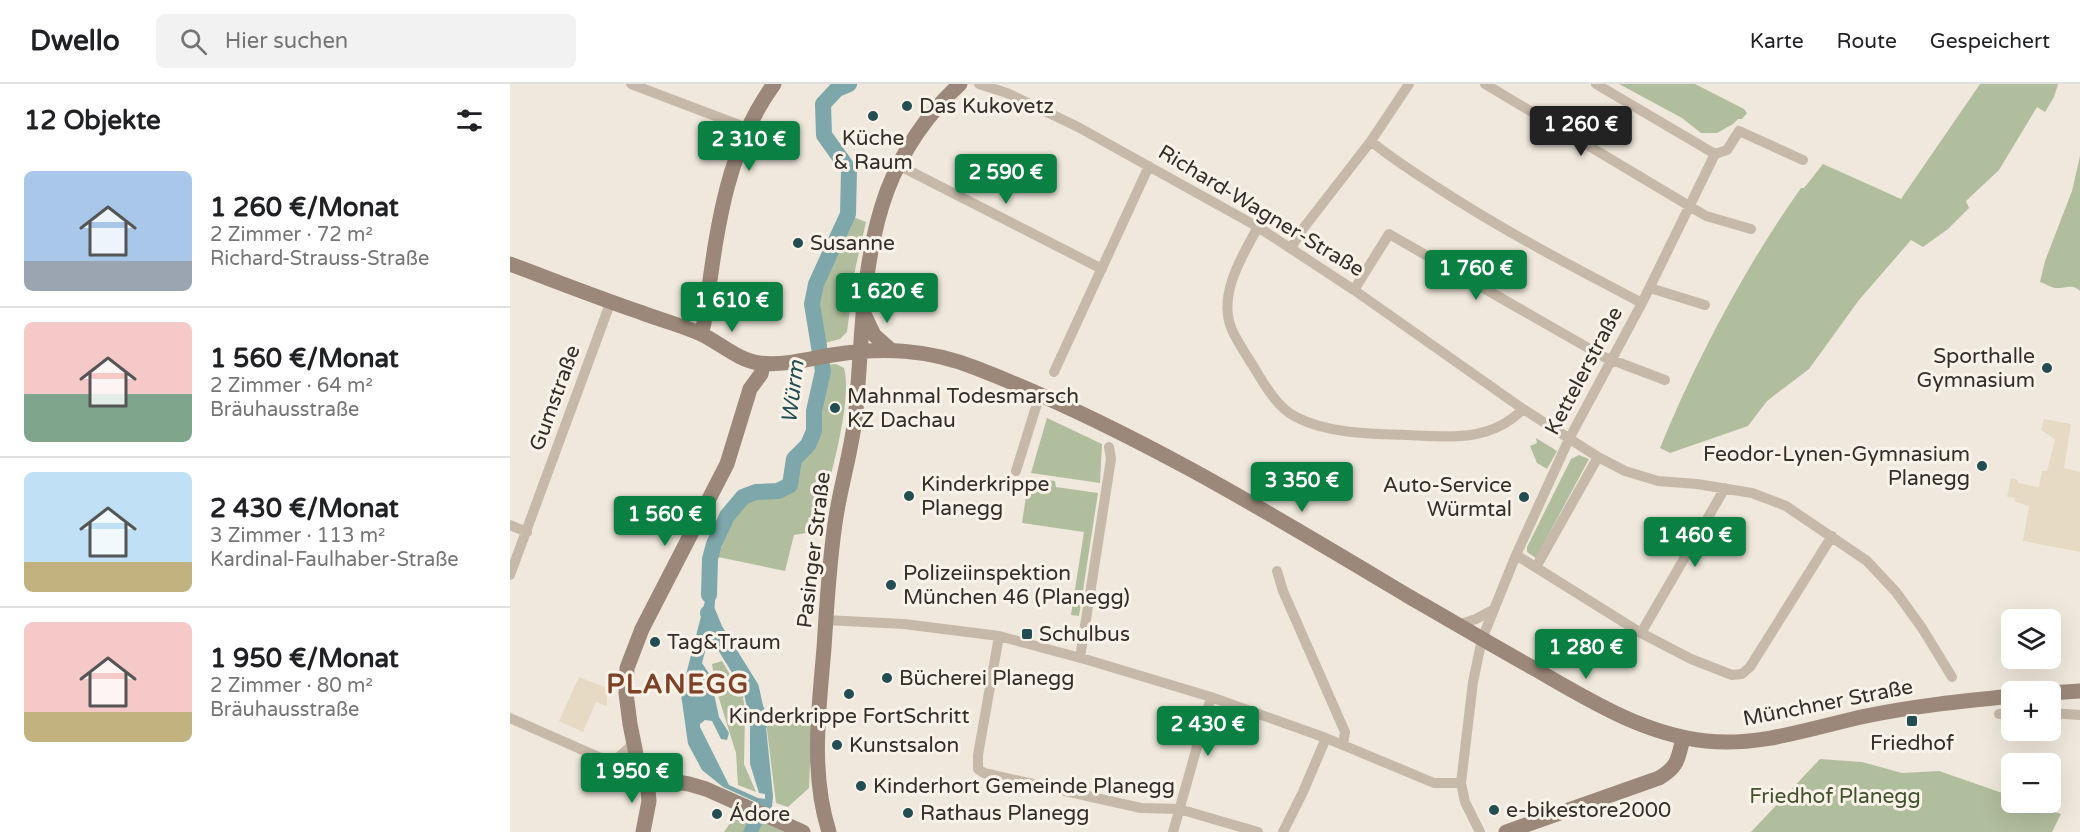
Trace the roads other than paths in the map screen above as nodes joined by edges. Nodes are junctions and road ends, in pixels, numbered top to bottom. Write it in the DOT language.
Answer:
graph roads {
  1 [pos="630,84"];
  2 [pos="774,84"];
  3 [pos="960,84"];
  4 [pos="979,84"];
  5 [pos="1408,84"];
  6 [pos="1485,84"];
  7 [pos="1596,84"];
  8 [pos="1004,89"];
  9 [pos="747,128"];
  10 [pos="1371,141"];
  11 [pos="1715,154"];
  12 [pos="1803,160"];
  13 [pos="898,165"];
  14 [pos="1149,166"];
  15 [pos="1690,207"];
  16 [pos="1258,227"];
  17 [pos="1751,229"];
  18 [pos="1291,248"];
  19 [pos="510,264"];
  20 [pos="1102,269"];
  21 [pos="1650,288"];
  22 [pos="1354,290"];
  23 [pos="611,301"];
  24 [pos="1642,303"];
  25 [pos="1705,305"];
  26 [pos="863,311"];
  27 [pos="701,334"];
  28 [pos="891,350"];
  29 [pos="860,352"];
  30 [pos="1611,360"];
  31 [pos="755,362"];
  32 [pos="1054,372"];
  33 [pos="1665,380"];
  34 [pos="1040,394"];
  35 [pos="1523,409"];
  36 [pos="1569,439"];
  37 [pos="1109,447"];
  38 [pos="1598,457"];
  39 [pos="1016,471"];
  40 [pos="1725,488"];
  41 [pos="510,525"];
  42 [pos="526,532"];
  43 [pos="1832,536"];
  44 [pos="1516,555"];
  45 [pos="1536,567"];
  46 [pos="1277,572"];
  47 [pos="510,575"];
  48 [pos="1493,610"];
  49 [pos="825,620"];
  50 [pos="1458,625"];
  51 [pos="1641,633"];
  52 [pos="999,636"];
  53 [pos="1482,639"];
  54 [pos="1080,658"];
  55 [pos="1952,677"];
  56 [pos="2080,691"];
  57 [pos="2061,692"];
  58 [pos="1211,697"];
  59 [pos="2001,697"];
  60 [pos="2061,714"];
  61 [pos="2080,715"];
  62 [pos="510,718"];
  63 [pos="1326,738"];
  64 [pos="1683,738"];
  65 [pos="633,739"];
  66 [pos="1343,744"];
  67 [pos="611,764"];
  68 [pos="644,777"];
  69 [pos="1461,783"];
  70 [pos="1179,809"];
  71 [pos="823,813"];
  72 [pos="643,832"];
  73 [pos="802,832"];
  74 [pos="829,832"];
  75 [pos="1173,832"];
  76 [pos="1258,832"];
  77 [pos="1283,832"];
  78 [pos="1480,832"];
  79 [pos="1506,832"];
  1 -- 9 [label="street"];
  2 -- 9 [label="main road"];
  3 -- 13 [label="main road, Pasinger Straße"];
  4 -- 8 [label="street, Richard-Wagner-Straße"];
  5 -- 10 [label="street"];
  6 -- 15 [label="street"];
  7 -- 11 [label="street"];
  8 -- 14 [label="street, Richard-Wagner-Straße"];
  9 -- 27 [label="main road"];
  10 -- 18 [label="street"];
  10 -- 24 [label="street"];
  11 -- 12 [label="street"];
  11 -- 15 [label="street, Kettelerstraße"];
  13 -- 20 [label="street"];
  13 -- 26 [label="main road, Pasinger Straße"];
  14 -- 16 [label="street, Richard-Wagner-Straße"];
  14 -- 20 [label="street"];
  15 -- 17 [label="street"];
  15 -- 21 [label="street, Kettelerstraße"];
  16 -- 18 [label="street, Richard-Wagner-Straße"];
  16 -- 35 [label="street"];
  18 -- 22 [label="street, Richard-Wagner-Straße"];
  19 -- 23 [label="main road"];
  20 -- 32 [label="street"];
  21 -- 24 [label="street, Kettelerstraße"];
  21 -- 25 [label="street"];
  22 -- 30 [label="street"];
  22 -- 35 [label="street, Richard-Wagner-Straße"];
  23 -- 27 [label="main road"];
  23 -- 42 [label="street, Gumstraße"];
  24 -- 30 [label="street, Kettelerstraße"];
  26 -- 28 [label="main road"];
  26 -- 29 [label="main road, Pasinger Straße"];
  27 -- 31 [label="main road"];
  28 -- 29 [label="main road, Münchner Straße"];
  28 -- 34 [label="main road, Münchner Straße"];
  29 -- 31 [label="main road, Münchner Straße"];
  29 -- 49 [label="main road, Pasinger Straße"];
  30 -- 33 [label="street"];
  30 -- 36 [label="street, Kettelerstraße"];
  31 -- 65 [label="main road"];
  34 -- 39 [label="street"];
  34 -- 50 [label="main road, Münchner Straße"];
  35 -- 36 [label="street, Richard-Wagner-Straße"];
  36 -- 38 [label="street, Richard-Wagner-Straße"];
  36 -- 44 [label="street, Kettelerstraße"];
  37 -- 54 [label="street"];
  38 -- 40 [label="street, Richard-Wagner-Straße"];
  38 -- 45 [label="street"];
  40 -- 43 [label="street, Richard-Wagner-Straße"];
  40 -- 51 [label="street"];
  41 -- 42 [label="street"];
  42 -- 47 [label="street, Gumstraße"];
  43 -- 51 [label="street"];
  43 -- 55 [label="street, Richard-Wagner-Straße"];
  44 -- 45 [label="street"];
  44 -- 48 [label="street, Kettelerstraße"];
  45 -- 51 [label="street"];
  46 -- 66 [label="street"];
  48 -- 50 [label="street"];
  48 -- 53 [label="street, Kettelerstraße"];
  49 -- 52 [label="street"];
  49 -- 71 [label="main road, Pasinger Straße"];
  50 -- 53 [label="main road, Münchner Straße"];
  52 -- 54 [label="street"];
  52 -- 70 [label="street"];
  53 -- 64 [label="main road, Münchner Straße"];
  53 -- 69 [label="street, Kettelerstraße"];
  54 -- 58 [label="street"];
  56 -- 57 [label="main road"];
  58 -- 63 [label="street"];
  58 -- 70 [label="street"];
  59 -- 64 [label="main road, Münchner Straße"];
  60 -- 61 [label="street"];
  62 -- 67 [label="street"];
  63 -- 66 [label="street"];
  63 -- 77 [label="street"];
  64 -- 79 [label="main road"];
  65 -- 67 [label="street"];
  65 -- 68 [label="main road"];
  66 -- 69 [label="street"];
  67 -- 68 [label="street"];
  68 -- 72 [label="main road"];
  68 -- 73 [label="main road"];
  69 -- 78 [label="street, Kettelerstraße"];
  70 -- 75 [label="street"];
  70 -- 76 [label="street"];
  71 -- 73 [label="main road"];
  71 -- 74 [label="main road, Pasinger Straße"];
}
